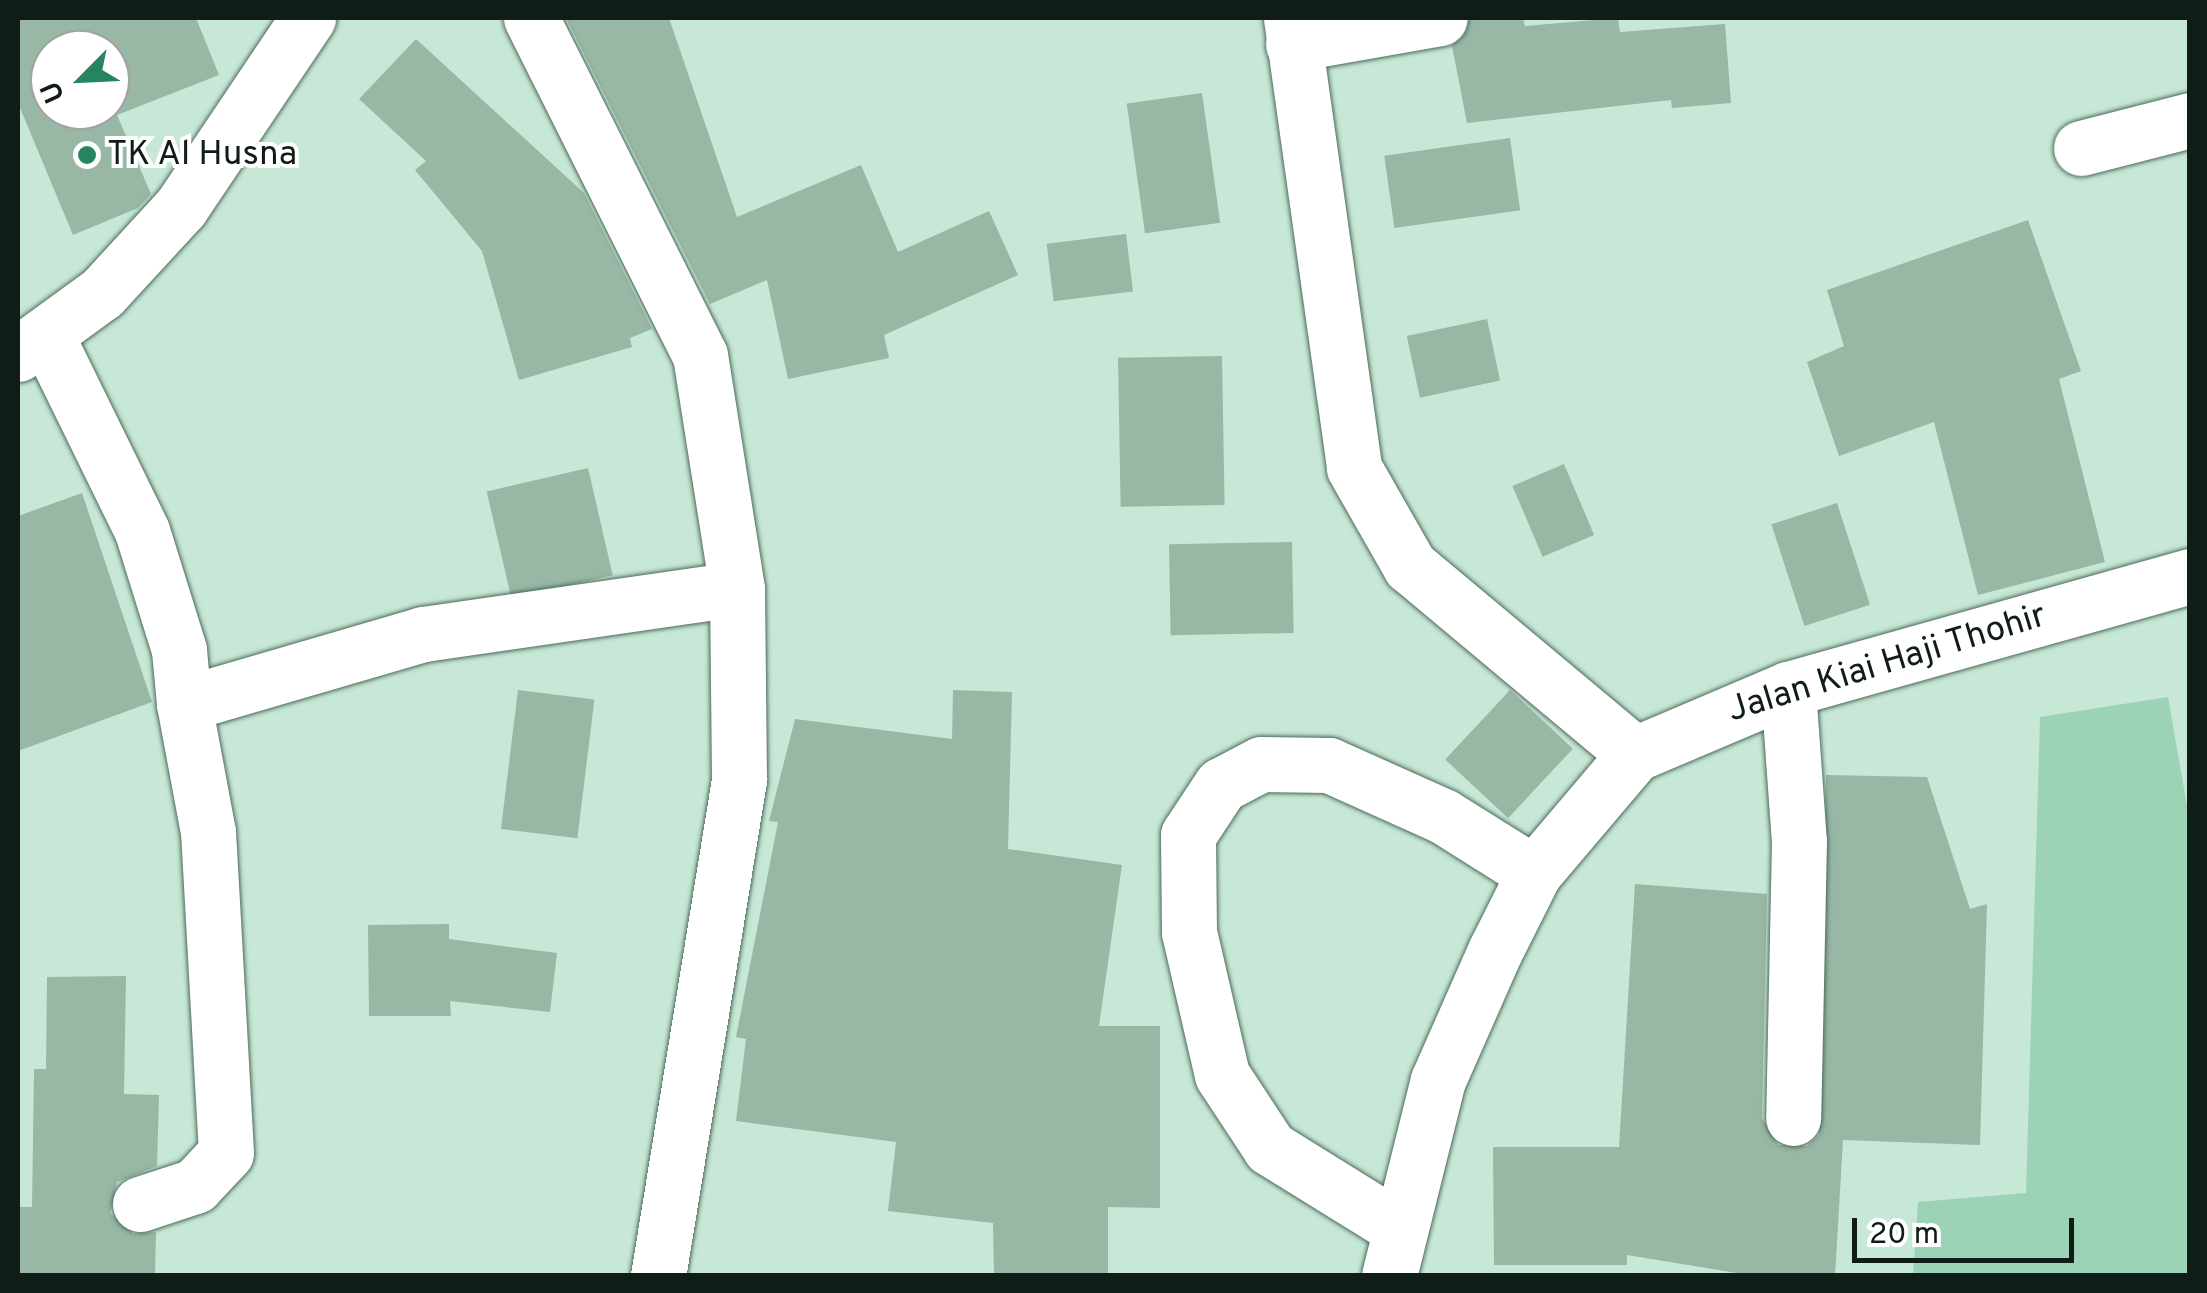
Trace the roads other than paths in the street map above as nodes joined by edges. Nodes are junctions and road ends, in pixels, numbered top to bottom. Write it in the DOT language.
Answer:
graph roads {
  1 [pos="308,18"];
  2 [pos="531,18"];
  3 [pos="1440,18"];
  4 [pos="1292,30"];
  5 [pos="2190,120"];
  6 [pos="2080,148"];
  7 [pos="32,345"];
  8 [pos="2190,576"];
  9 [pos="737,588"];
  10 [pos="1788,688"];
  11 [pos="184,704"];
  12 [pos="1635,754"];
  13 [pos="1534,873"];
  14 [pos="1793,1118"];
  15 [pos="140,1204"];
  16 [pos="1394,1252"];
  17 [pos="658,1276"];
  1 -- 7 [label="street"];
  2 -- 9 [label="street"];
  3 -- 4 [label="street"];
  4 -- 12 [label="street"];
  5 -- 6 [label="street"];
  7 -- 11 [label="street"];
  8 -- 10 [label="street, Jalan Kiai Haji Thohir"];
  9 -- 11 [label="street"];
  9 -- 17 [label="street"];
  10 -- 12 [label="street, Jalan Kiai Haji Thohir"];
  10 -- 14 [label="street"];
  11 -- 15 [label="street"];
  12 -- 13 [label="street, Jalan Kiai Haji Thohir"];
  13 -- 16 [label="street, Jalan Kiai Haji Thohir"];
  13 -- 16 [label="street"];
}
